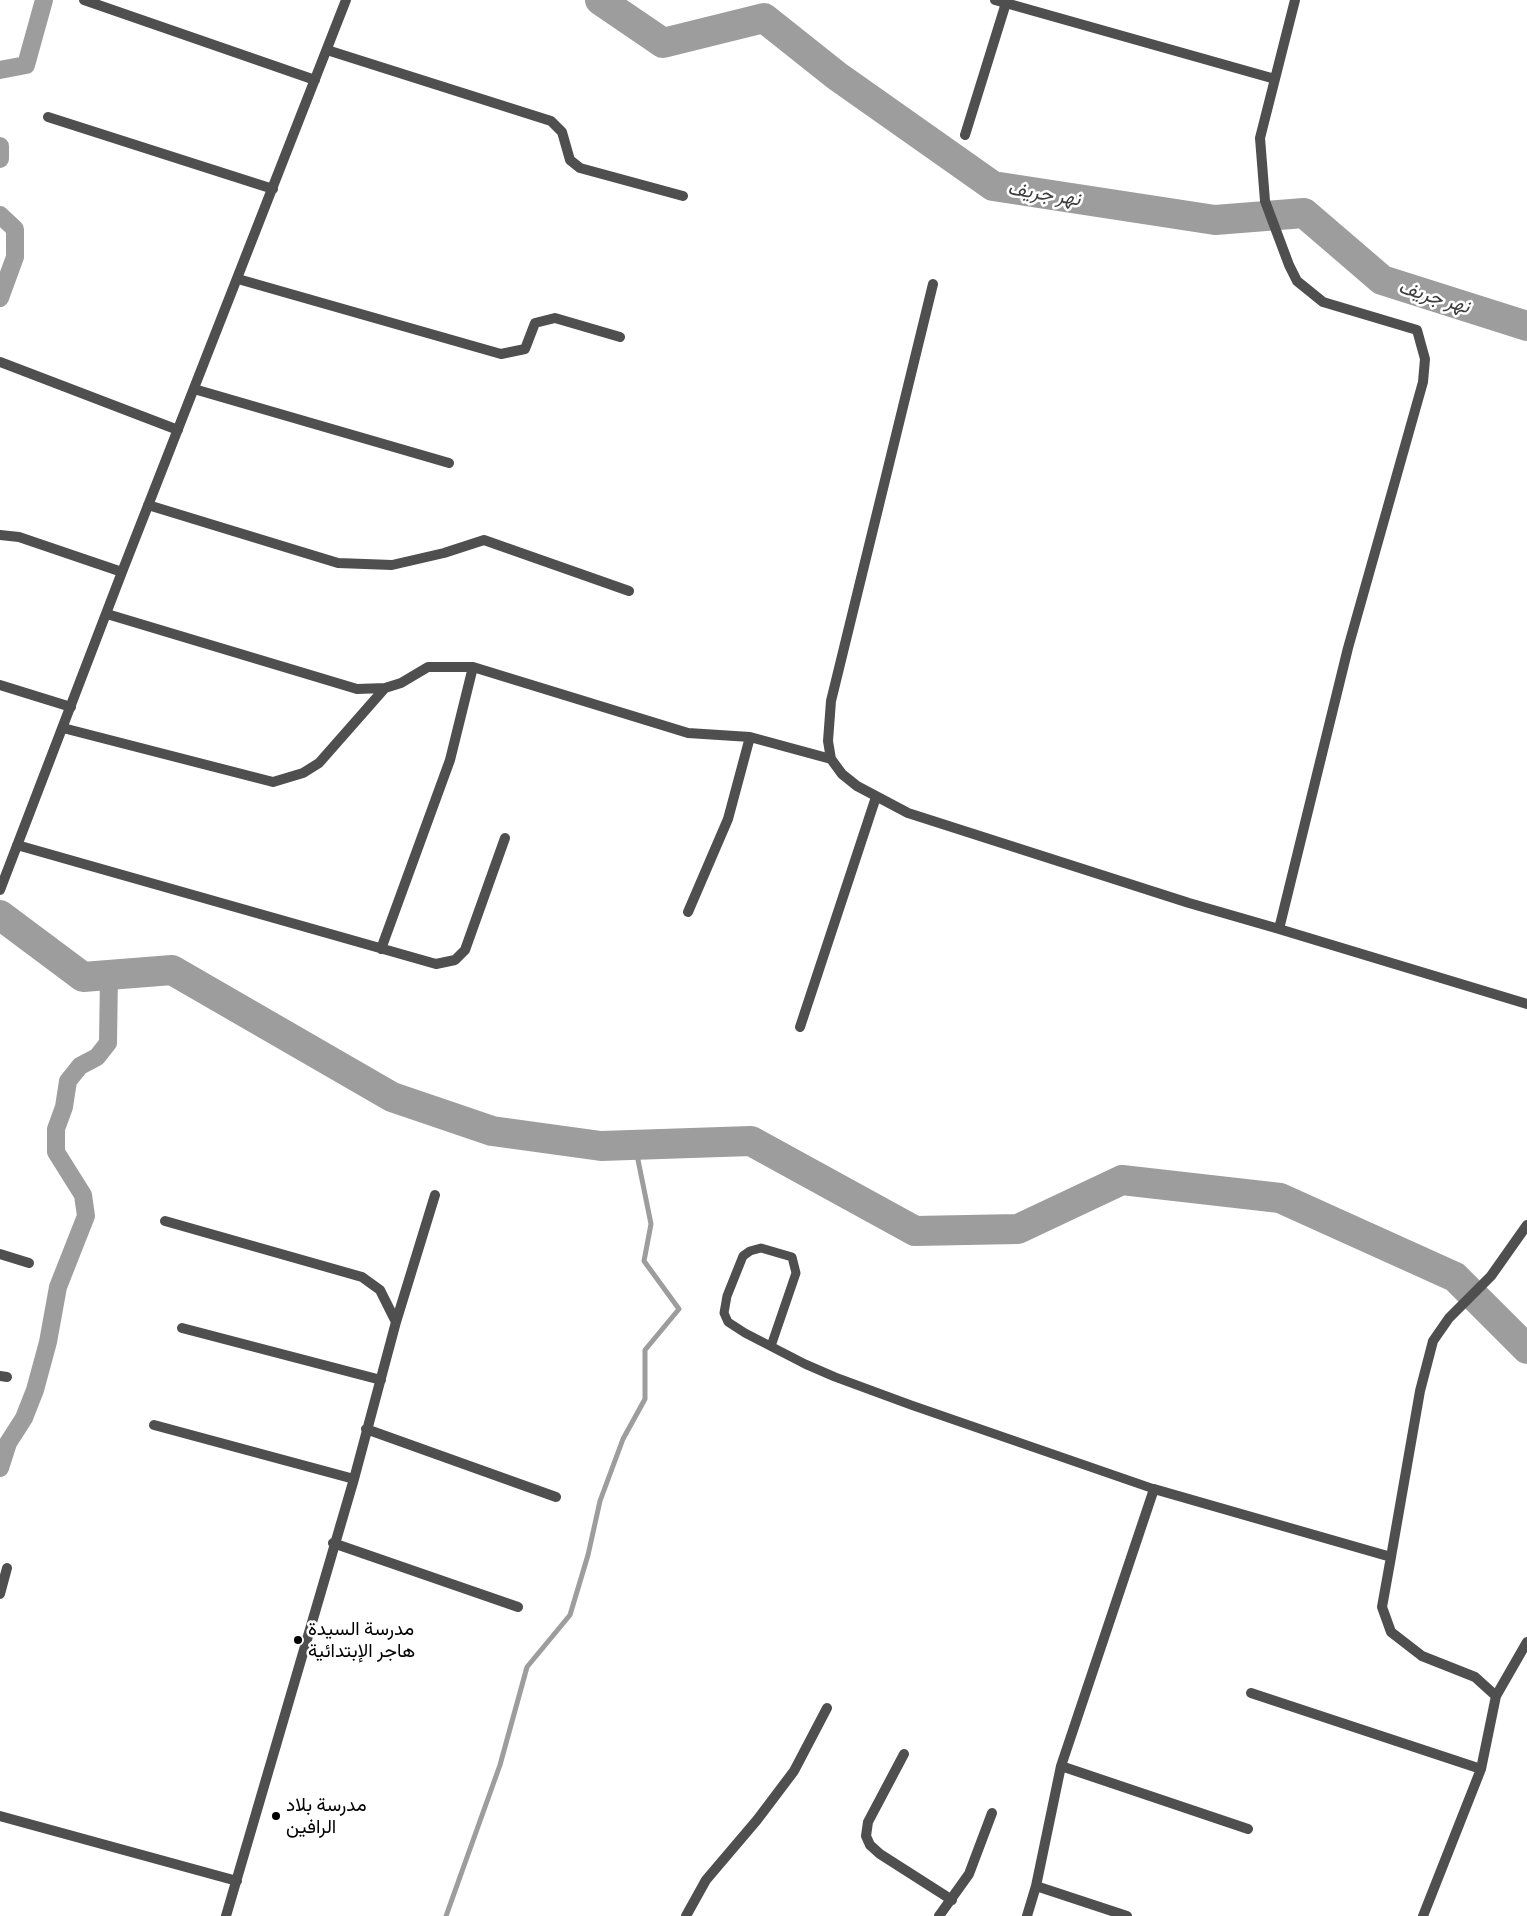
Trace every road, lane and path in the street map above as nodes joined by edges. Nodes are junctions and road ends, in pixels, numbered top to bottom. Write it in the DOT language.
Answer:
graph roads {
  1 [pos="84,0"];
  2 [pos="346,0"];
  3 [pos="995,0"];
  4 [pos="1295,0"];
  5 [pos="1006,3"];
  6 [pos="327,50"];
  7 [pos="1275,78"];
  8 [pos="315,80"];
  9 [pos="48,116"];
  10 [pos="966,135"];
  11 [pos="273,190"];
  12 [pos="683,196"];
  13 [pos="238,279"];
  14 [pos="933,284"];
  15 [pos="620,337"];
  16 [pos="0,362"];
  17 [pos="194,389"];
  18 [pos="178,430"];
  19 [pos="449,463"];
  20 [pos="148,505"];
  21 [pos="0,535"];
  22 [pos="122,572"];
  23 [pos="629,591"];
  24 [pos="107,614"];
  25 [pos="473,666"];
  26 [pos="0,686"];
  27 [pos="385,688"];
  28 [pos="71,707"];
  29 [pos="62,728"];
  30 [pos="750,737"];
  31 [pos="832,759"];
  32 [pos="876,797"];
  33 [pos="505,838"];
  34 [pos="17,845"];
  35 [pos="0,890"];
  36 [pos="688,912"];
  37 [pos="1279,929"];
  38 [pos="381,949"];
  39 [pos="1527,1004"];
  40 [pos="800,1027"];
  41 [pos="435,1195"];
  42 [pos="165,1221"];
  43 [pos="1527,1225"];
  44 [pos="0,1254"];
  45 [pos="29,1263"];
  46 [pos="396,1322"];
  47 [pos="182,1328"];
  48 [pos="771,1346"];
  49 [pos="381,1380"];
  50 [pos="154,1425"];
  51 [pos="366,1428"];
  52 [pos="354,1479"];
  53 [pos="1154,1489"];
  54 [pos="556,1497"];
  55 [pos="333,1543"];
  56 [pos="1391,1557"];
  57 [pos="7,1568"];
  58 [pos="0,1594"];
  59 [pos="518,1607"];
  60 [pos="1527,1642"];
  61 [pos="1251,1693"];
  62 [pos="1496,1696"];
  63 [pos="827,1708"];
  64 [pos="904,1754"];
  65 [pos="1062,1766"];
  66 [pos="1481,1769"];
  67 [pos="992,1813"];
  68 [pos="0,1816"];
  69 [pos="1248,1829"];
  70 [pos="237,1881"];
  71 [pos="1036,1886"];
  72 [pos="952,1900"];
  73 [pos="226,1916"];
  74 [pos="686,1916"];
  75 [pos="939,1916"];
  76 [pos="1027,1916"];
  77 [pos="1127,1916"];
  78 [pos="1423,1916"];
  1 -- 8 [label="street"];
  2 -- 6 [label="street"];
  3 -- 5 [label="street"];
  4 -- 7 [label="street"];
  5 -- 7 [label="street"];
  5 -- 10 [label="street"];
  6 -- 8 [label="street"];
  6 -- 12 [label="street"];
  7 -- 37 [label="street"];
  8 -- 11 [label="street"];
  9 -- 11 [label="street"];
  11 -- 13 [label="street"];
  13 -- 15 [label="street"];
  13 -- 17 [label="street"];
  14 -- 31 [label="street"];
  16 -- 18 [label="street"];
  17 -- 18 [label="street"];
  17 -- 19 [label="street"];
  18 -- 20 [label="street"];
  20 -- 22 [label="street"];
  20 -- 23 [label="street"];
  21 -- 22 [label="street"];
  22 -- 24 [label="street"];
  24 -- 27 [label="street"];
  24 -- 28 [label="street"];
  25 -- 27 [label="street"];
  25 -- 30 [label="street"];
  25 -- 38 [label="street"];
  26 -- 28 [label="street"];
  27 -- 29 [label="street"];
  28 -- 29 [label="street"];
  29 -- 34 [label="street"];
  30 -- 31 [label="street"];
  30 -- 36 [label="street"];
  31 -- 32 [label="street"];
  32 -- 37 [label="street"];
  32 -- 40 [label="street"];
  33 -- 38 [label="street"];
  34 -- 35 [label="street"];
  34 -- 38 [label="street"];
  37 -- 39 [label="street"];
  41 -- 46 [label="street"];
  42 -- 46 [label="street"];
  43 -- 56 [label="street"];
  44 -- 45 [label="street"];
  46 -- 49 [label="street"];
  47 -- 49 [label="street"];
  48 -- 48 [label="lane"];
  48 -- 53 [label="lane"];
  49 -- 51 [label="street"];
  50 -- 52 [label="street"];
  51 -- 52 [label="street"];
  51 -- 54 [label="street"];
  52 -- 55 [label="street"];
  53 -- 56 [label="street"];
  53 -- 65 [label="street"];
  55 -- 59 [label="street"];
  55 -- 70 [label="street"];
  56 -- 62 [label="street"];
  57 -- 58 [label="street"];
  60 -- 62 [label="street"];
  61 -- 66 [label="street"];
  62 -- 66 [label="street"];
  63 -- 74 [label="street"];
  64 -- 72 [label="street"];
  65 -- 69 [label="street"];
  65 -- 71 [label="street"];
  66 -- 78 [label="street"];
  67 -- 72 [label="street"];
  68 -- 70 [label="street"];
  70 -- 73 [label="street"];
  71 -- 76 [label="street"];
  71 -- 77 [label="street"];
  72 -- 75 [label="street"];
}
